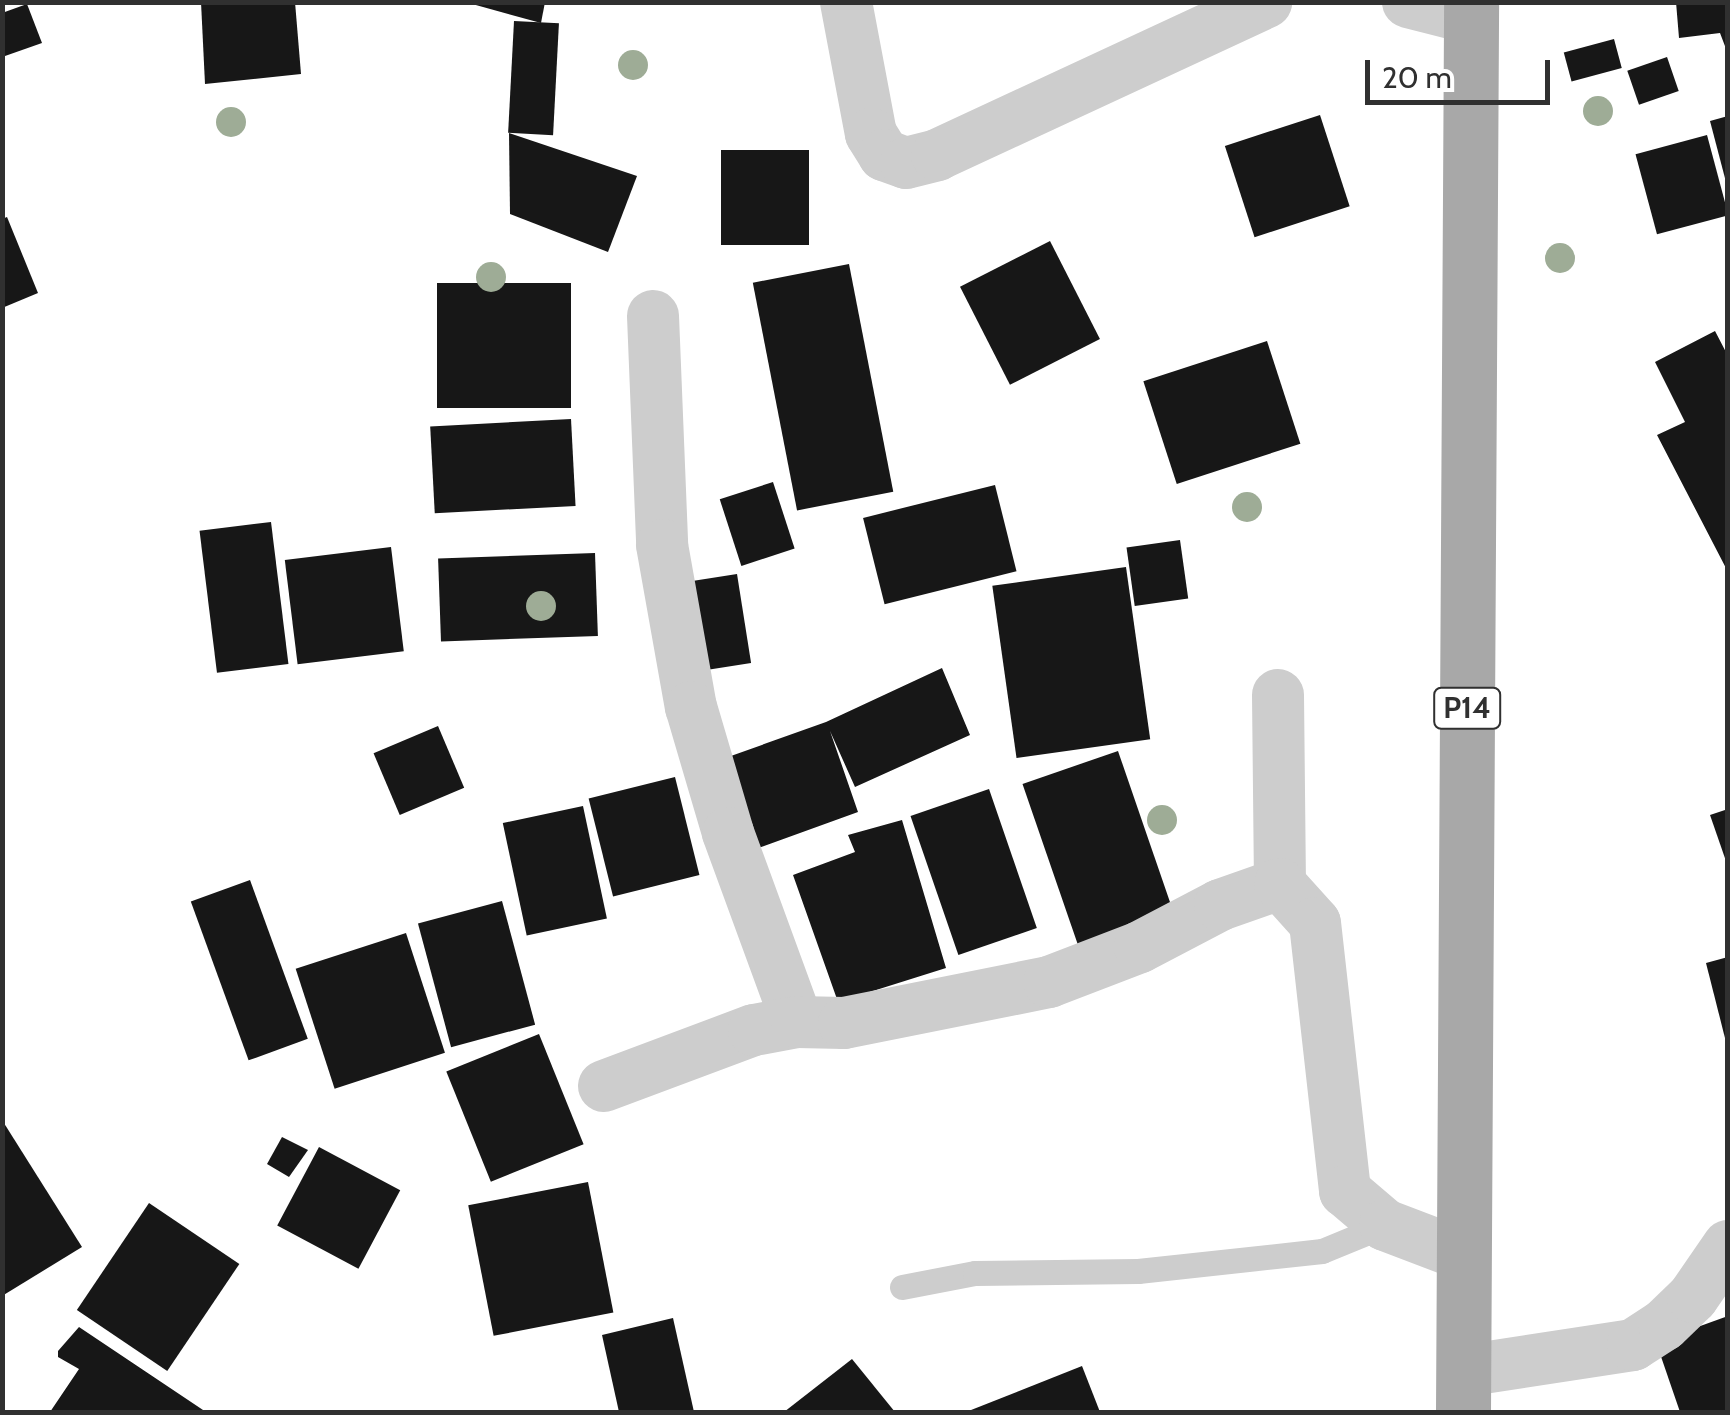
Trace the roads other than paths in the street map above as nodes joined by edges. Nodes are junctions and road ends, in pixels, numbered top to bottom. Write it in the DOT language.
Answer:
graph roads {
  1 [pos="846,2"];
  2 [pos="1266,2"];
  3 [pos="1408,2"];
  4 [pos="1471,10"];
  5 [pos="654,316"];
  6 [pos="1278,695"];
  7 [pos="1280,884"];
  8 [pos="797,1022"];
  9 [pos="604,1086"];
  10 [pos="1385,1225"];
  11 [pos="1728,1246"];
  12 [pos="1464,1255"];
  13 [pos="902,1288"];
  14 [pos="1463,1392"];
  1 -- 2 [label="street"];
  3 -- 4 [label="street"];
  4 -- 12 [label="main road, P14"];
  5 -- 8 [label="street"];
  6 -- 7 [label="street"];
  7 -- 8 [label="street"];
  7 -- 10 [label="street"];
  8 -- 9 [label="street"];
  10 -- 12 [label="street"];
  10 -- 13 [label="lane"];
  11 -- 14 [label="street"];
  12 -- 14 [label="main road, P14"];
}
